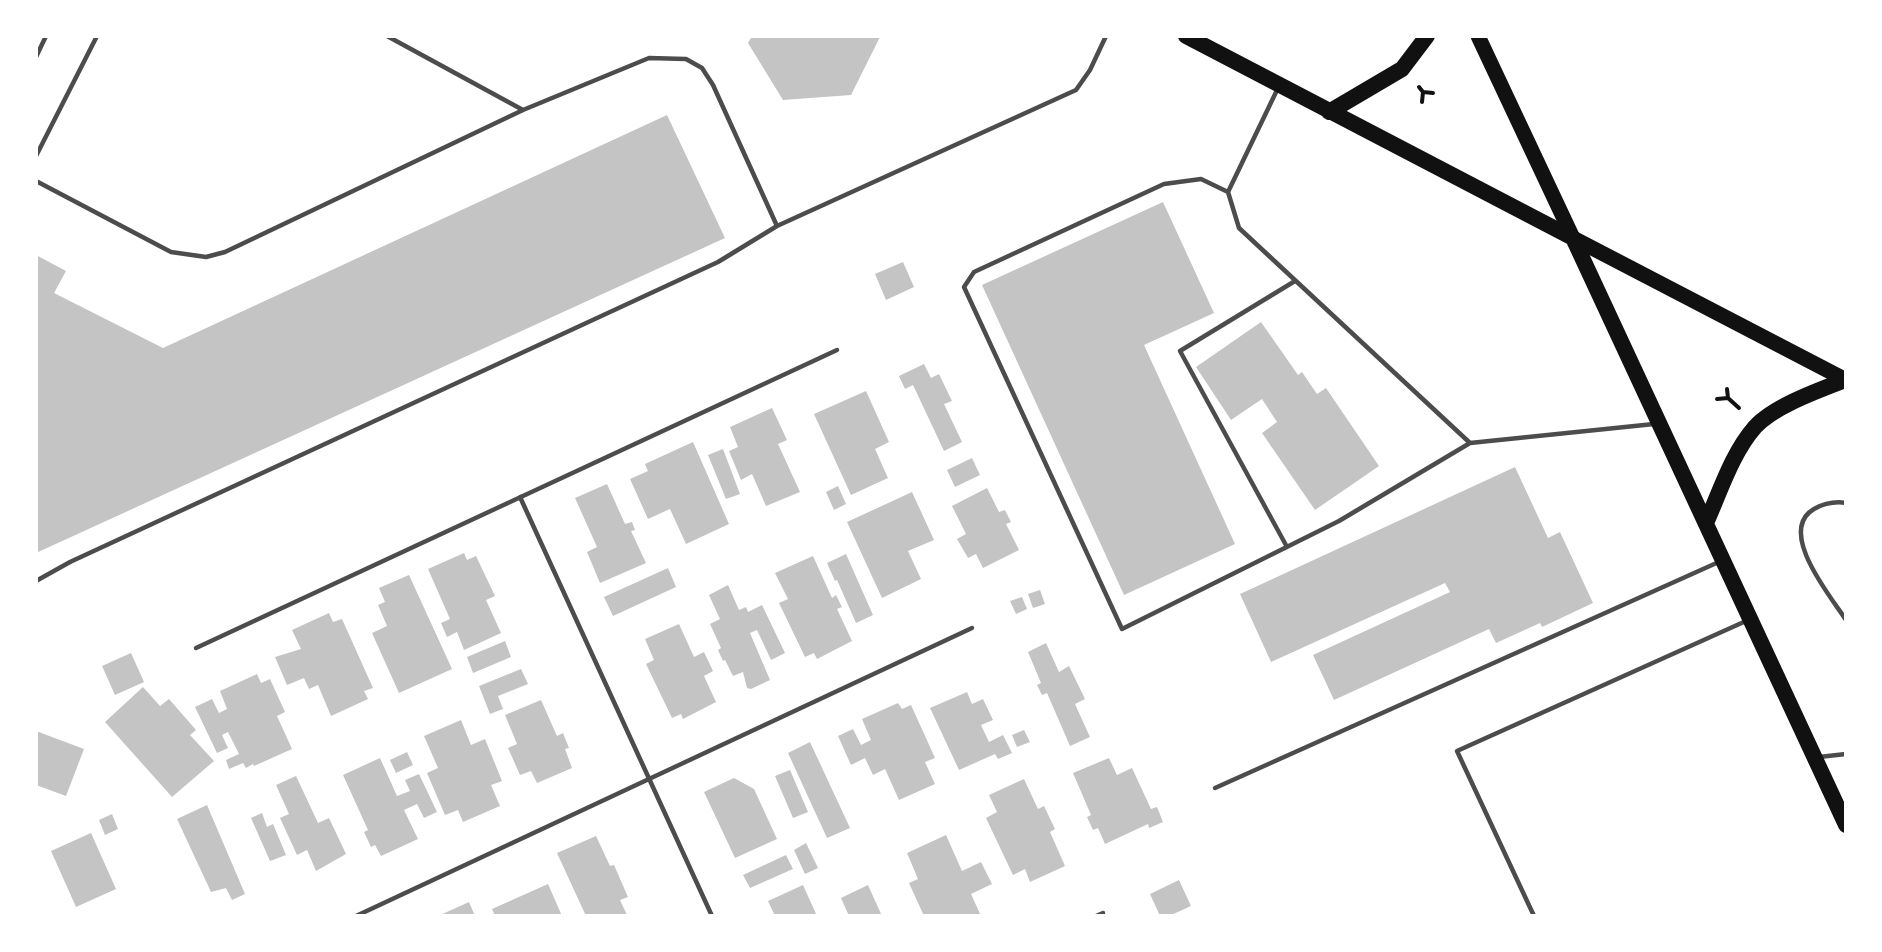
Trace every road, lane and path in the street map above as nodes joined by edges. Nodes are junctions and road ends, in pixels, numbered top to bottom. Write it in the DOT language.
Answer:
graph roads {
  1 [pos="46,36"];
  2 [pos="98,36"];
  3 [pos="387,36"];
  4 [pos="1106,36"];
  5 [pos="1186,36"];
  6 [pos="1427,36"];
  7 [pos="1478,36"];
  8 [pos="36,57"];
  9 [pos="1279,85"];
  10 [pos="1434,93"];
  11 [pos="1422,102"];
  12 [pos="523,110"];
  13 [pos="1329,112"];
  14 [pos="36,156"];
  15 [pos="36,181"];
  16 [pos="1228,192"];
  17 [pos="777,226"];
  18 [pos="1573,238"];
  19 [pos="1295,281"];
  20 [pos="837,350"];
  21 [pos="1846,380"];
  22 [pos="1727,389"];
  23 [pos="1728,398"];
  24 [pos="1718,399"];
  25 [pos="1744,413"];
  26 [pos="1660,423"];
  27 [pos="1470,443"];
  28 [pos="520,497"];
  29 [pos="1846,503"];
  30 [pos="1706,523"];
  31 [pos="1287,547"];
  32 [pos="1724,560"];
  33 [pos="36,581"];
  34 [pos="1751,619"];
  35 [pos="1846,620"];
  36 [pos="972,628"];
  37 [pos="196,648"];
  38 [pos="1846,754"];
  39 [pos="1816,757"];
  40 [pos="649,780"];
  41 [pos="1215,788"];
  42 [pos="1846,825"];
  43 [pos="1103,913"];
  44 [pos="356,916"];
  45 [pos="712,916"];
  46 [pos="1096,916"];
  47 [pos="1534,916"];
  1 -- 8 [label="lane"];
  2 -- 14 [label="lane"];
  3 -- 12 [label="lane"];
  4 -- 17 [label="lane"];
  5 -- 9 [label="highway"];
  6 -- 13 [label="highway"];
  7 -- 18 [label="main road"];
  9 -- 13 [label="highway"];
  9 -- 16 [label="lane"];
  10 -- 11 [label="path"];
  12 -- 15 [label="lane"];
  12 -- 17 [label="lane"];
  13 -- 18 [label="highway"];
  16 -- 19 [label="lane"];
  16 -- 31 [label="lane"];
  17 -- 33 [label="lane"];
  18 -- 21 [label="main road"];
  18 -- 26 [label="highway"];
  19 -- 27 [label="lane"];
  19 -- 31 [label="lane"];
  20 -- 28 [label="lane"];
  21 -- 30 [label="highway"];
  22 -- 23 [label="path"];
  23 -- 24 [label="path"];
  23 -- 25 [label="path"];
  26 -- 27 [label="lane"];
  26 -- 30 [label="highway"];
  27 -- 31 [label="lane"];
  28 -- 37 [label="lane"];
  28 -- 40 [label="lane"];
  29 -- 35 [label="lane"];
  30 -- 32 [label="highway"];
  32 -- 34 [label="highway"];
  32 -- 41 [label="lane"];
  34 -- 39 [label="highway"];
  34 -- 47 [label="lane"];
  36 -- 40 [label="lane"];
  38 -- 39 [label="lane"];
  39 -- 42 [label="highway"];
  40 -- 44 [label="lane"];
  40 -- 45 [label="lane"];
  43 -- 46 [label="lane"];
}
